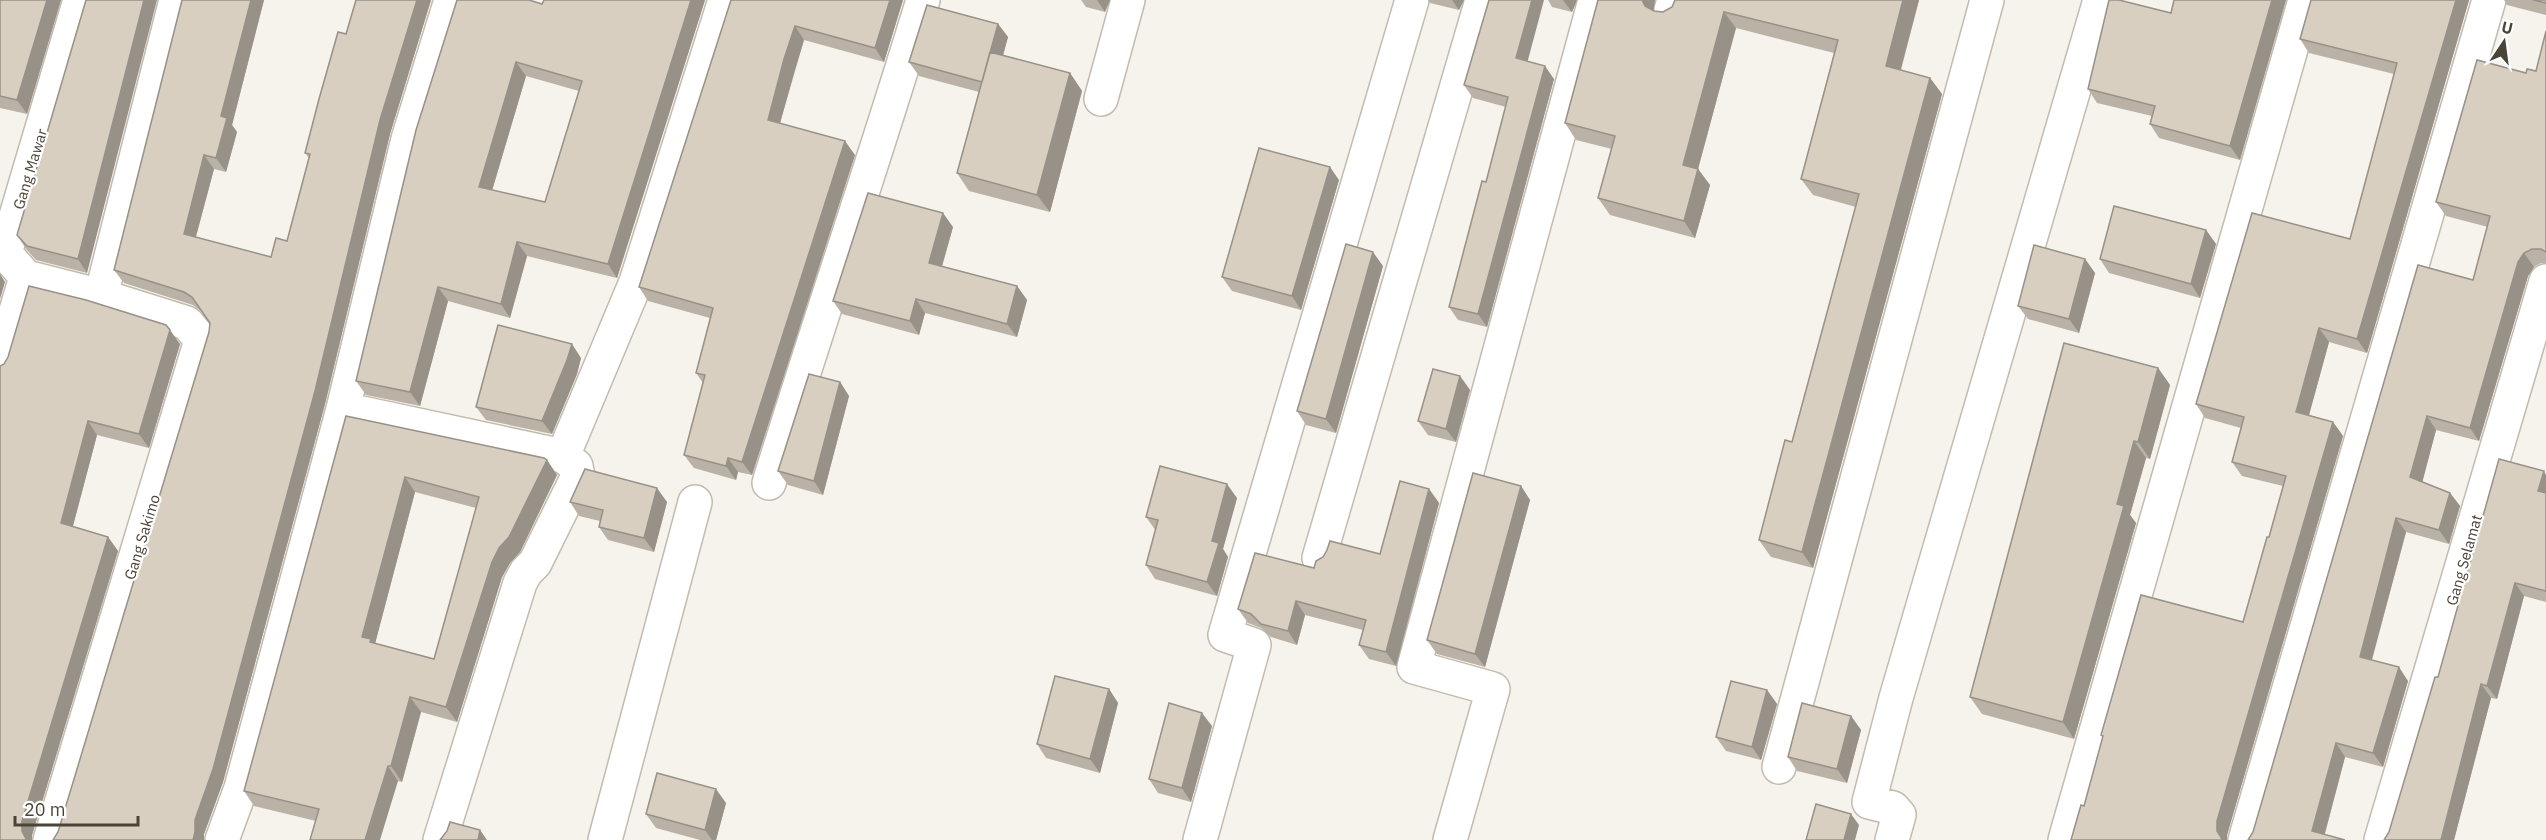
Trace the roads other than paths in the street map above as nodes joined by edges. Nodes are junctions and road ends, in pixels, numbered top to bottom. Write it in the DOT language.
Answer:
graph roads {
  1 [pos="80,0"];
  2 [pos="176,0"];
  3 [pos="451,0"];
  4 [pos="724,0"];
  5 [pos="923,0"];
  6 [pos="1128,0"];
  7 [pos="1412,0"];
  8 [pos="1482,0"];
  9 [pos="1595,0"];
  10 [pos="1987,0"];
  11 [pos="2100,0"];
  12 [pos="2305,0"];
  13 [pos="2489,0"];
  14 [pos="1101,99"];
  15 [pos="2,252"];
  16 [pos="26,278"];
  17 [pos="2546,281"];
  18 [pos="101,296"];
  19 [pos="0,365"];
  20 [pos="343,409"];
  21 [pos="563,456"];
  22 [pos="769,483"];
  23 [pos="695,502"];
  24 [pos="1319,558"];
  25 [pos="1779,767"];
  26 [pos="50,840"];
  27 [pos="222,840"];
  28 [pos="440,840"];
  29 [pos="605,840"];
  30 [pos="1200,840"];
  31 [pos="1450,840"];
  32 [pos="1892,840"];
  33 [pos="2065,840"];
  34 [pos="2246,840"];
  35 [pos="2381,840"];
  1 -- 15 [label="street, Gang Mawar"];
  2 -- 18 [label="street"];
  3 -- 20 [label="street"];
  4 -- 21 [label="street"];
  5 -- 22 [label="street"];
  6 -- 14 [label="street"];
  7 -- 30 [label="street"];
  8 -- 24 [label="street"];
  9 -- 31 [label="street"];
  10 -- 25 [label="street"];
  11 -- 32 [label="street"];
  12 -- 33 [label="street"];
  13 -- 34 [label="street"];
  15 -- 16 [label="street, Gang Mawar"];
  16 -- 18 [label="street"];
  16 -- 19 [label="street"];
  17 -- 35 [label="street, Gang Selamat"];
  18 -- 26 [label="street, Gang Sakimo"];
  20 -- 21 [label="street"];
  20 -- 27 [label="street"];
  21 -- 28 [label="street"];
  23 -- 29 [label="street"];
}
